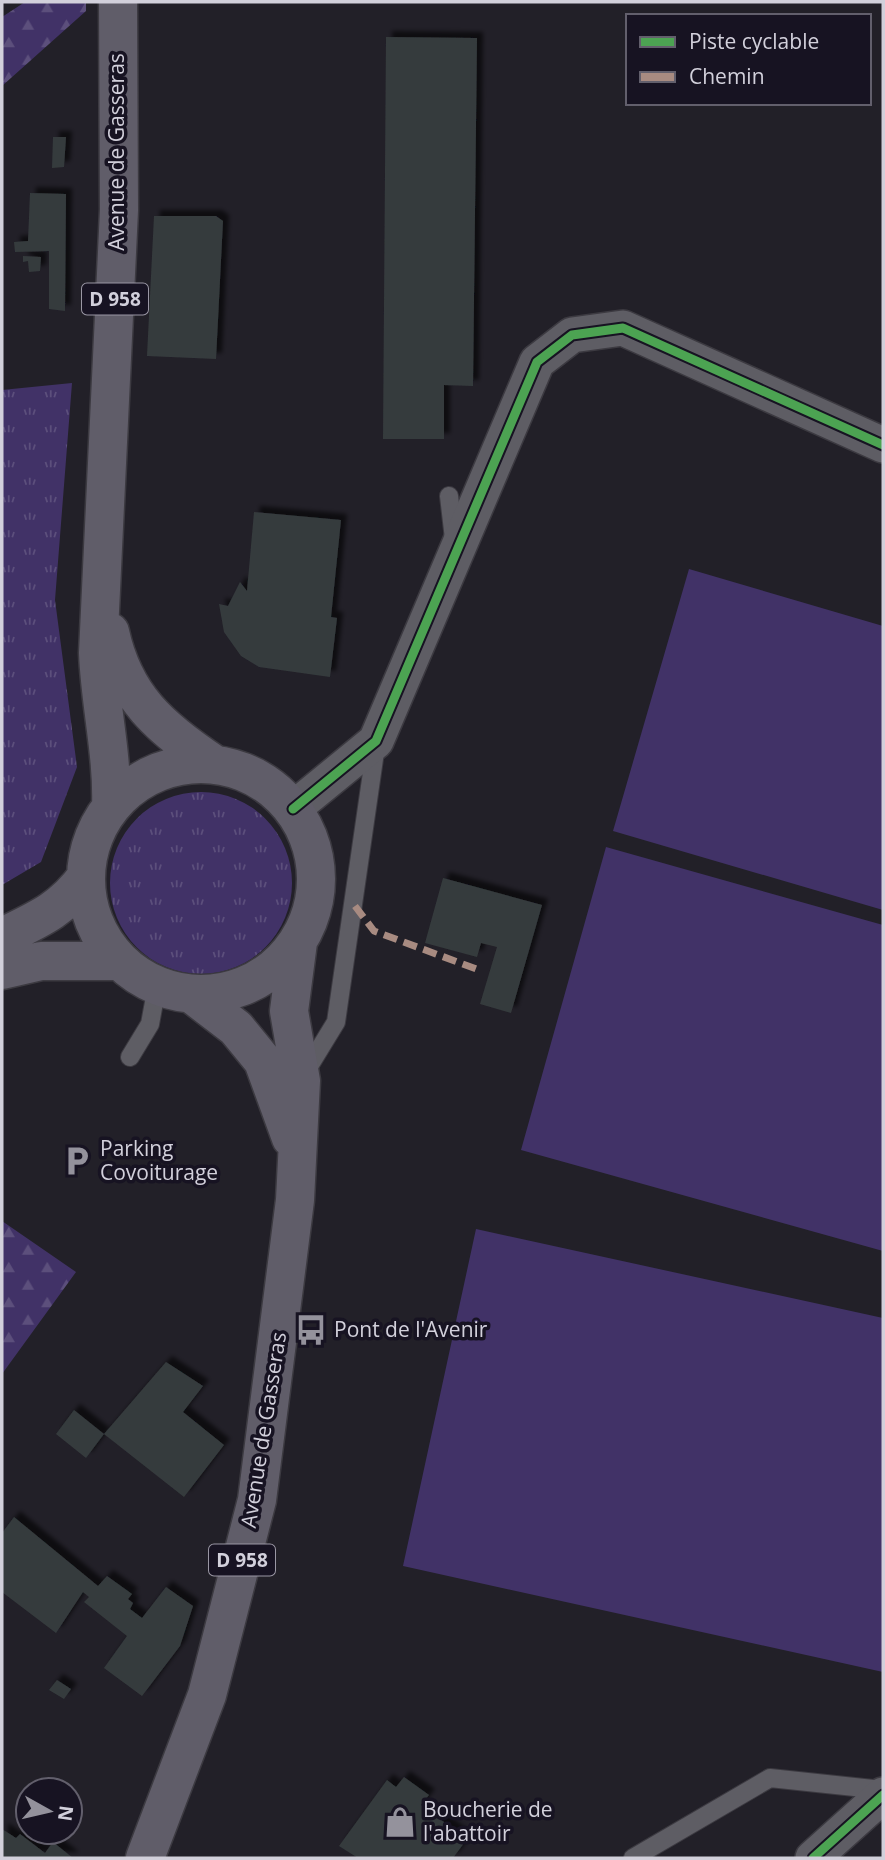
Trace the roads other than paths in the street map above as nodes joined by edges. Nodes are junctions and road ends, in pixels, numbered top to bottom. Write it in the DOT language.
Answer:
graph roads {
  1 [pos="118,2"];
  2 [pos="883,445"];
  3 [pos="449,496"];
  4 [pos="455,550"];
  5 [pos="102,596"];
  6 [pos="376,741"];
  7 [pos="214,764"];
  8 [pos="111,807"];
  9 [pos="293,809"];
  10 [pos="86,877"];
  11 [pos="2,937"];
  12 [pos="298,942"];
  13 [pos="120,961"];
  14 [pos="2,970"];
  15 [pos="157,986"];
  16 [pos="193,995"];
  17 [pos="130,1057"];
  18 [pos="301,1081"];
  19 [pos="296,1153"];
  20 [pos="883,1792"];
  21 [pos="145,1858"];
  22 [pos="634,1858"];
  23 [pos="813,1858"];
  1 -- 5 [label="main road, Avenue de Gasseras / D 958"];
  2 -- 4 [label="street"];
  3 -- 4 [label="lane"];
  4 -- 6 [label="street"];
  5 -- 7 [label="main road, Avenue de Gasseras / D 958"];
  5 -- 8 [label="main road, Avenue de Gasseras / D 958"];
  6 -- 9 [label="street"];
  6 -- 18 [label="lane"];
  7 -- 8 [label="main road"];
  7 -- 9 [label="main road"];
  8 -- 10 [label="main road"];
  9 -- 12 [label="main road"];
  10 -- 11 [label="main road"];
  10 -- 13 [label="main road"];
  12 -- 16 [label="main road"];
  12 -- 18 [label="main road, Avenue de Gasseras / D 958"];
  13 -- 14 [label="main road"];
  13 -- 15 [label="main road"];
  15 -- 16 [label="main road"];
  15 -- 17 [label="lane"];
  16 -- 19 [label="main road, Avenue de Gasseras / D 958"];
  18 -- 19 [label="main road, Avenue de Gasseras / D 958"];
  19 -- 21 [label="main road, Avenue de Gasseras / D 958"];
  20 -- 22 [label="lane"];
  20 -- 23 [label="street"];
}
